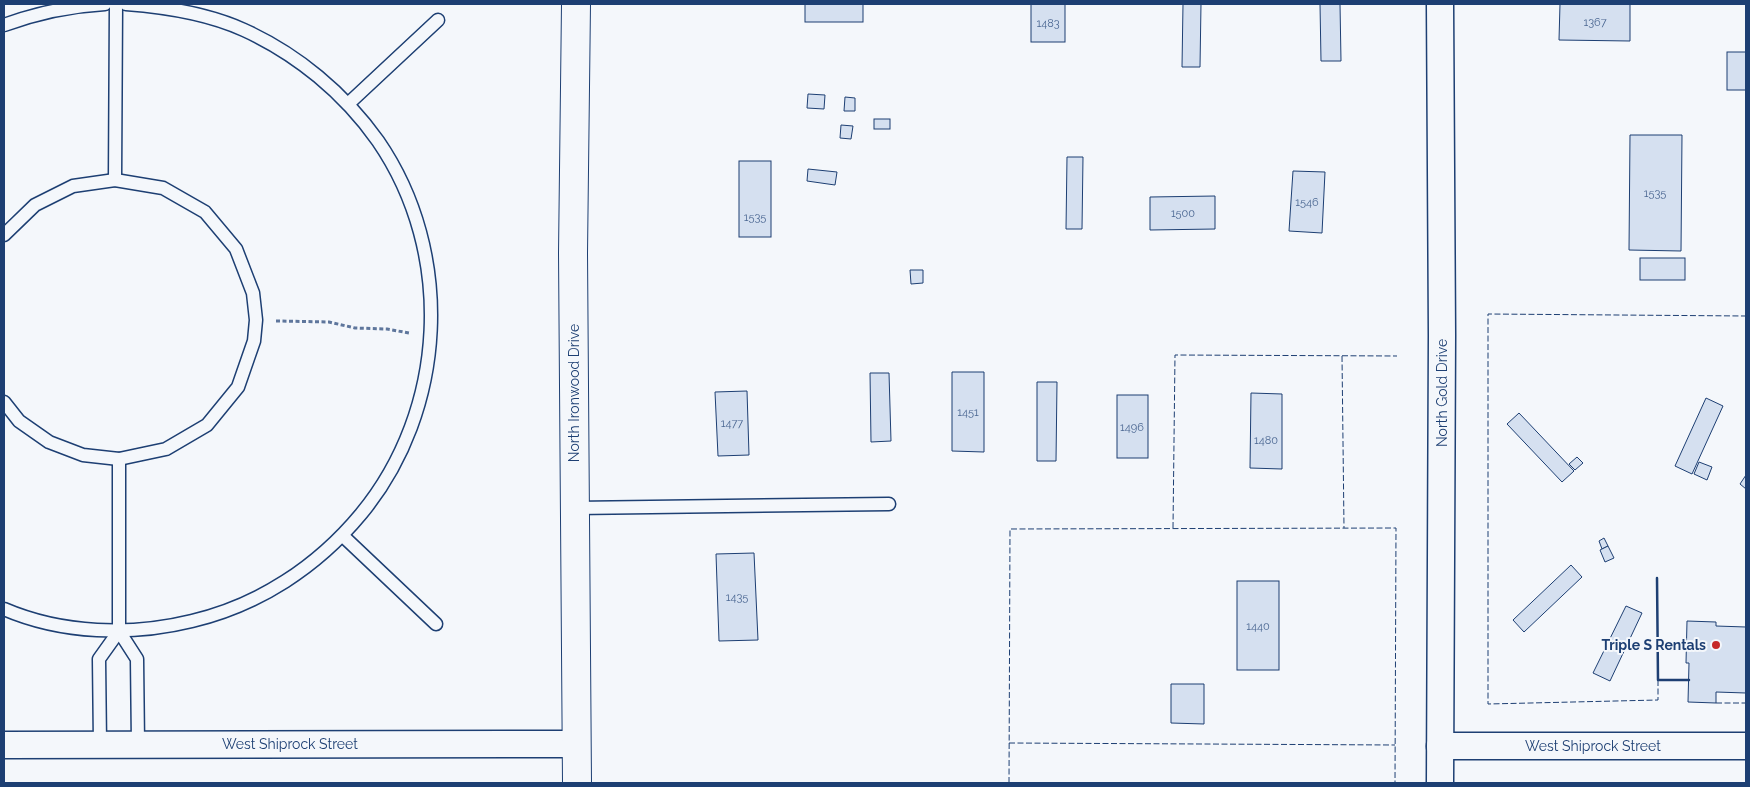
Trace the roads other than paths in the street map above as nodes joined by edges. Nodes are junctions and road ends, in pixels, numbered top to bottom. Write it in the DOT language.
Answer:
graph roads {
  1 [pos="105,4"];
  2 [pos="116,4"];
  3 [pos="126,4"];
  4 [pos="576,4"];
  5 [pos="1440,4"];
  6 [pos="438,20"];
  7 [pos="4,25"];
  8 [pos="348,104"];
  9 [pos="115,180"];
  10 [pos="4,235"];
  11 [pos="4,402"];
  12 [pos="119,459"];
  13 [pos="889,504"];
  14 [pos="575,508"];
  15 [pos="343,536"];
  16 [pos="4,609"];
  17 [pos="436,624"];
  18 [pos="119,631"];
  19 [pos="100,744"];
  20 [pos="138,744"];
  21 [pos="576,744"];
  22 [pos="4,745"];
  23 [pos="1440,746"];
  24 [pos="1746,746"];
  25 [pos="577,783"];
  26 [pos="1440,783"];
  1 -- 7 [label="lane"];
  2 -- 9 [label="lane"];
  3 -- 8 [label="lane"];
  4 -- 14 [label="street, North Ironwood Drive"];
  5 -- 23 [label="street, North Gold Drive"];
  6 -- 8 [label="lane"];
  8 -- 15 [label="lane"];
  9 -- 10 [label="lane"];
  9 -- 12 [label="lane"];
  11 -- 12 [label="lane"];
  12 -- 18 [label="lane"];
  13 -- 14 [label="lane"];
  14 -- 21 [label="street, North Ironwood Drive"];
  15 -- 17 [label="lane"];
  15 -- 18 [label="lane"];
  16 -- 18 [label="lane"];
  18 -- 19 [label="lane"];
  18 -- 20 [label="lane"];
  19 -- 20 [label="street, West Shiprock Street"];
  19 -- 22 [label="street, West Shiprock Street"];
  20 -- 21 [label="street, West Shiprock Street"];
  21 -- 25 [label="street, North Ironwood Drive"];
  23 -- 24 [label="street, West Shiprock Street"];
  23 -- 26 [label="street, North Gold Drive"];
}
